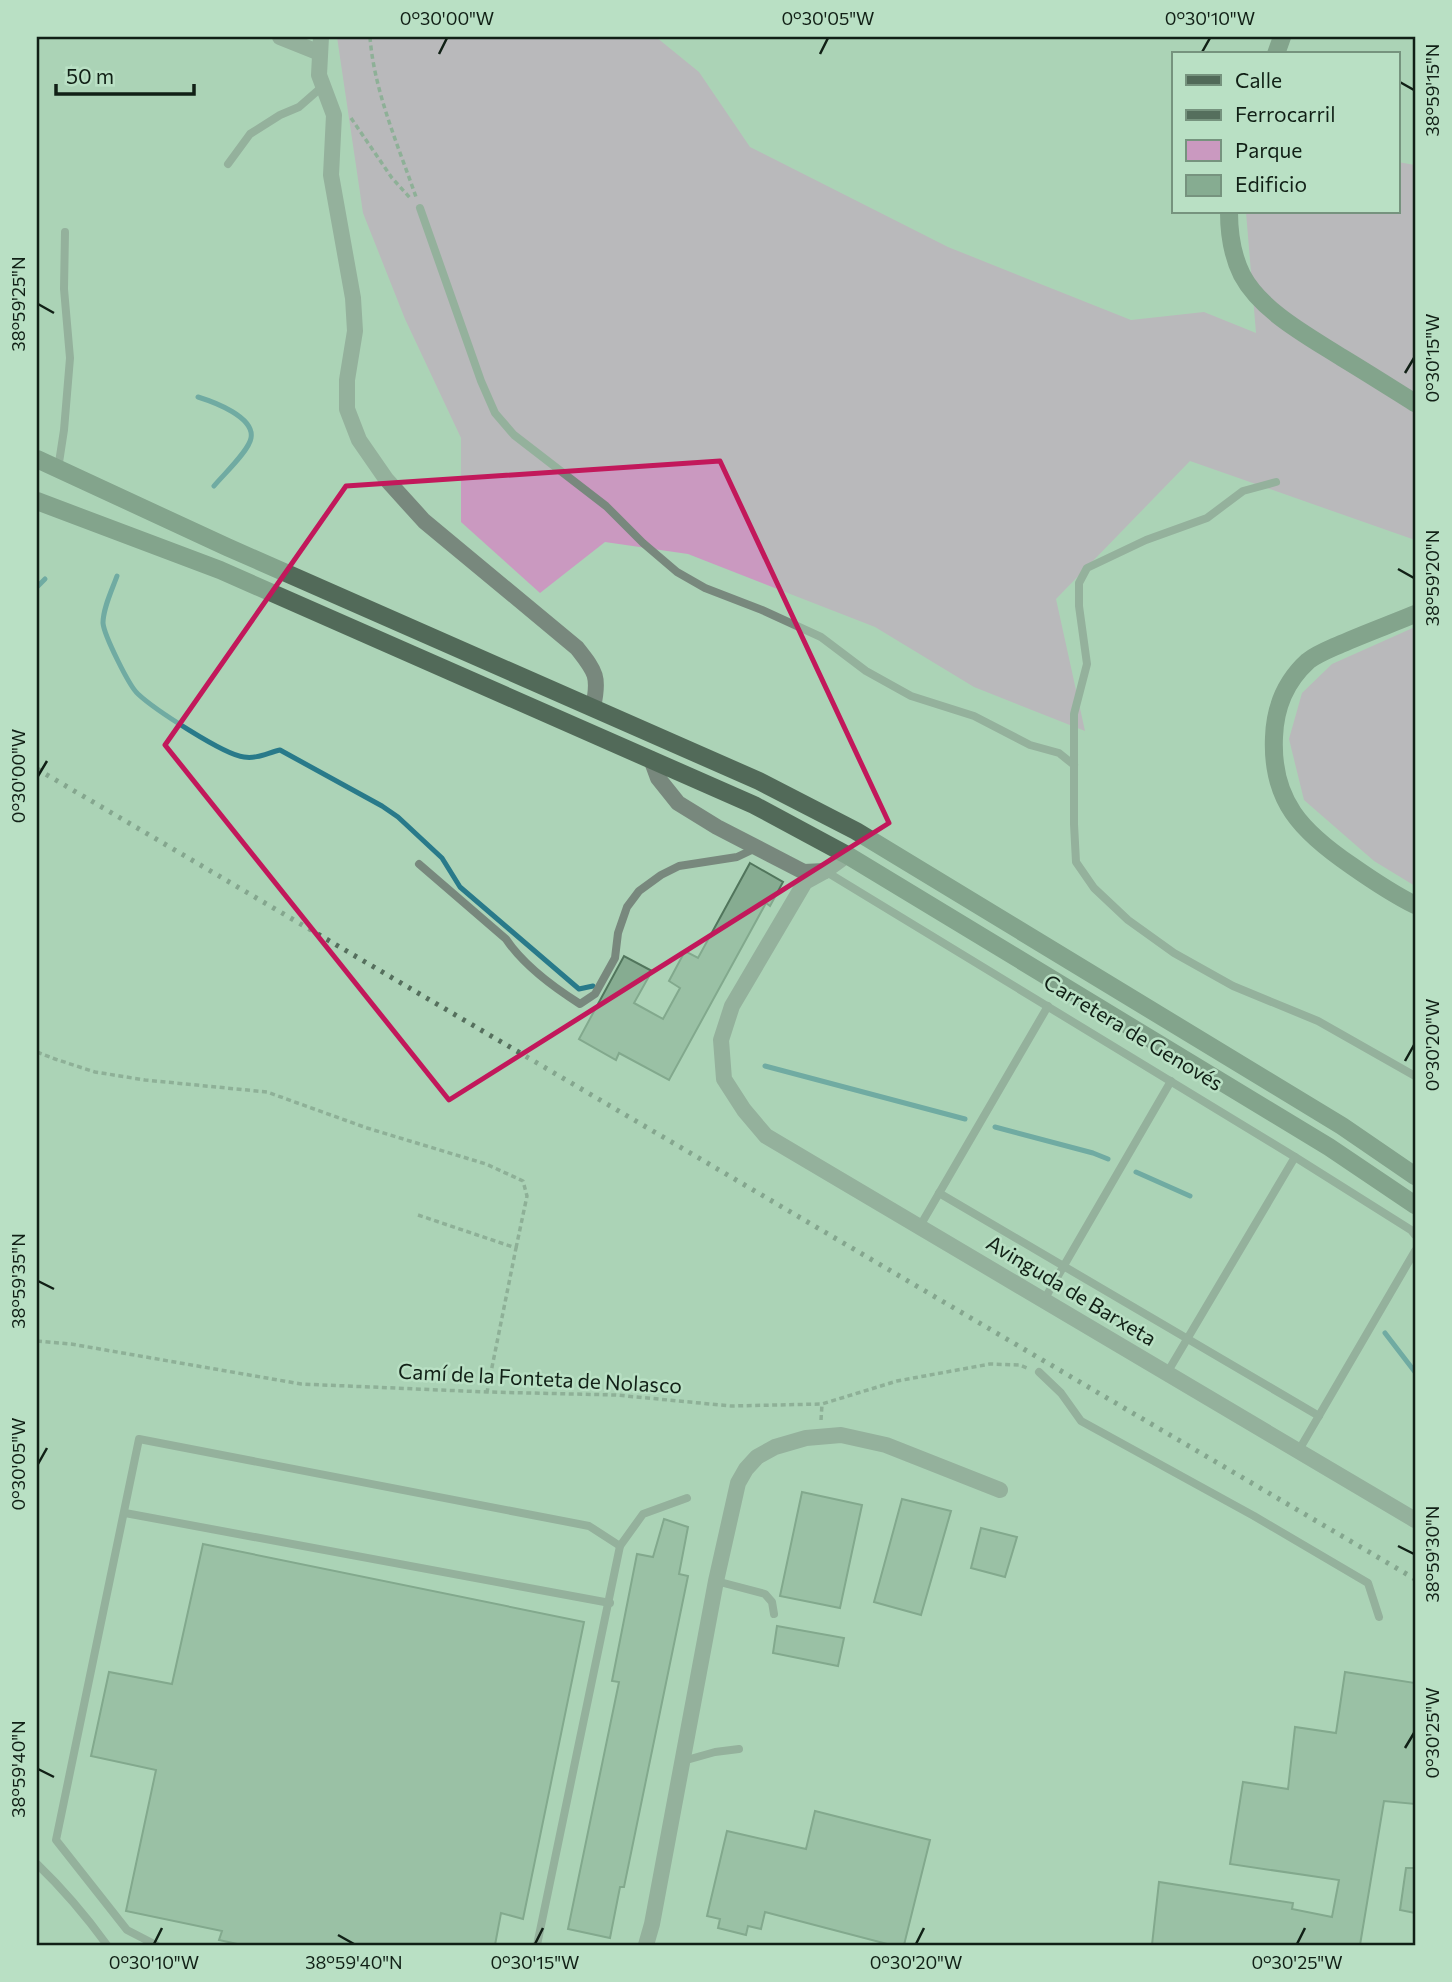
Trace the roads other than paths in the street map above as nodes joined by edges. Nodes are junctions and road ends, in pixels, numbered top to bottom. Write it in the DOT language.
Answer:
graph roads {
  1 [pos="280,37"];
  2 [pos="320,45"];
  3 [pos="323,86"];
  4 [pos="228,164"];
  5 [pos="420,208"];
  6 [pos="1229,214"];
  7 [pos="65,232"];
  8 [pos="1415,403"];
  9 [pos="37,459"];
  10 [pos="58,469"];
  11 [pos="1276,481"];
  12 [pos="37,502"];
  13 [pos="1415,614"];
  14 [pos="593,707"];
  15 [pos="651,759"];
  16 [pos="1074,765"];
  17 [pos="756,848"];
  18 [pos="847,855"];
  19 [pos="419,864"];
  20 [pos="825,871"];
  21 [pos="1413,905"];
  22 [pos="1048,1006"];
  23 [pos="1415,1076"];
  24 [pos="1171,1081"];
  25 [pos="1294,1157"];
  26 [pos="1415,1176"];
  27 [pos="939,1193"];
  28 [pos="1415,1205"];
  29 [pos="920,1226"];
  30 [pos="1415,1235"];
  31 [pos="1415,1251"];
  32 [pos="1064,1266"];
  33 [pos="1044,1300"];
  34 [pos="1188,1339"];
  35 [pos="1039,1372"];
  36 [pos="1167,1373"];
  37 [pos="1319,1416"];
  38 [pos="1299,1450"];
  39 [pos="1000,1490"];
  40 [pos="687,1498"];
  41 [pos="125,1513"];
  42 [pos="1415,1520"];
  43 [pos="620,1546"];
  44 [pos="716,1581"];
  45 [pos="610,1603"];
  46 [pos="774,1614"];
  47 [pos="1378,1617"];
  48 [pos="739,1749"];
  49 [pos="683,1761"];
  50 [pos="37,1864"];
  51 [pos="107,1945"];
  52 [pos="156,1945"];
  53 [pos="537,1945"];
  54 [pos="646,1945"];
  1 -- 2 [label="street"];
  2 -- 3 [label="street"];
  3 -- 4 [label="lane"];
  3 -- 14 [label="street"];
  5 -- 16 [label="lane"];
  6 -- 8 [label="main road"];
  7 -- 10 [label="lane"];
  9 -- 10 [label="main road"];
  10 -- 14 [label="main road"];
  11 -- 16 [label="lane"];
  12 -- 15 [label="main road"];
  13 -- 21 [label="main road"];
  14 -- 26 [label="main road"];
  15 -- 17 [label="street, Carretera de Genovés"];
  15 -- 18 [label="main road"];
  16 -- 23 [label="lane"];
  17 -- 19 [label="lane"];
  17 -- 20 [label="street, Carretera de Genovés"];
  18 -- 20 [label="street"];
  18 -- 28 [label="main road"];
  20 -- 22 [label="lane, Carretera de Genovés"];
  20 -- 29 [label="street, Avinguda de Barxeta"];
  22 -- 24 [label="lane, Carretera de Genovés"];
  22 -- 27 [label="lane"];
  24 -- 25 [label="lane, Carretera de Genovés"];
  24 -- 32 [label="lane"];
  25 -- 30 [label="lane, Carretera de Genovés"];
  25 -- 34 [label="lane"];
  27 -- 29 [label="lane"];
  27 -- 32 [label="lane"];
  29 -- 33 [label="street, Avinguda de Barxeta"];
  31 -- 37 [label="lane"];
  32 -- 33 [label="lane"];
  32 -- 34 [label="lane"];
  33 -- 36 [label="street, Avinguda de Barxeta"];
  34 -- 36 [label="lane"];
  34 -- 37 [label="lane"];
  35 -- 47 [label="lane"];
  36 -- 38 [label="street, Avinguda de Barxeta"];
  37 -- 38 [label="lane"];
  38 -- 42 [label="street, Avinguda de Barxeta"];
  39 -- 44 [label="street"];
  40 -- 43 [label="lane"];
  41 -- 43 [label="lane"];
  41 -- 45 [label="lane"];
  41 -- 52 [label="lane"];
  43 -- 45 [label="lane"];
  44 -- 46 [label="lane"];
  44 -- 49 [label="street"];
  45 -- 53 [label="lane"];
  48 -- 49 [label="lane"];
  49 -- 54 [label="street"];
  50 -- 51 [label="lane"];
}
